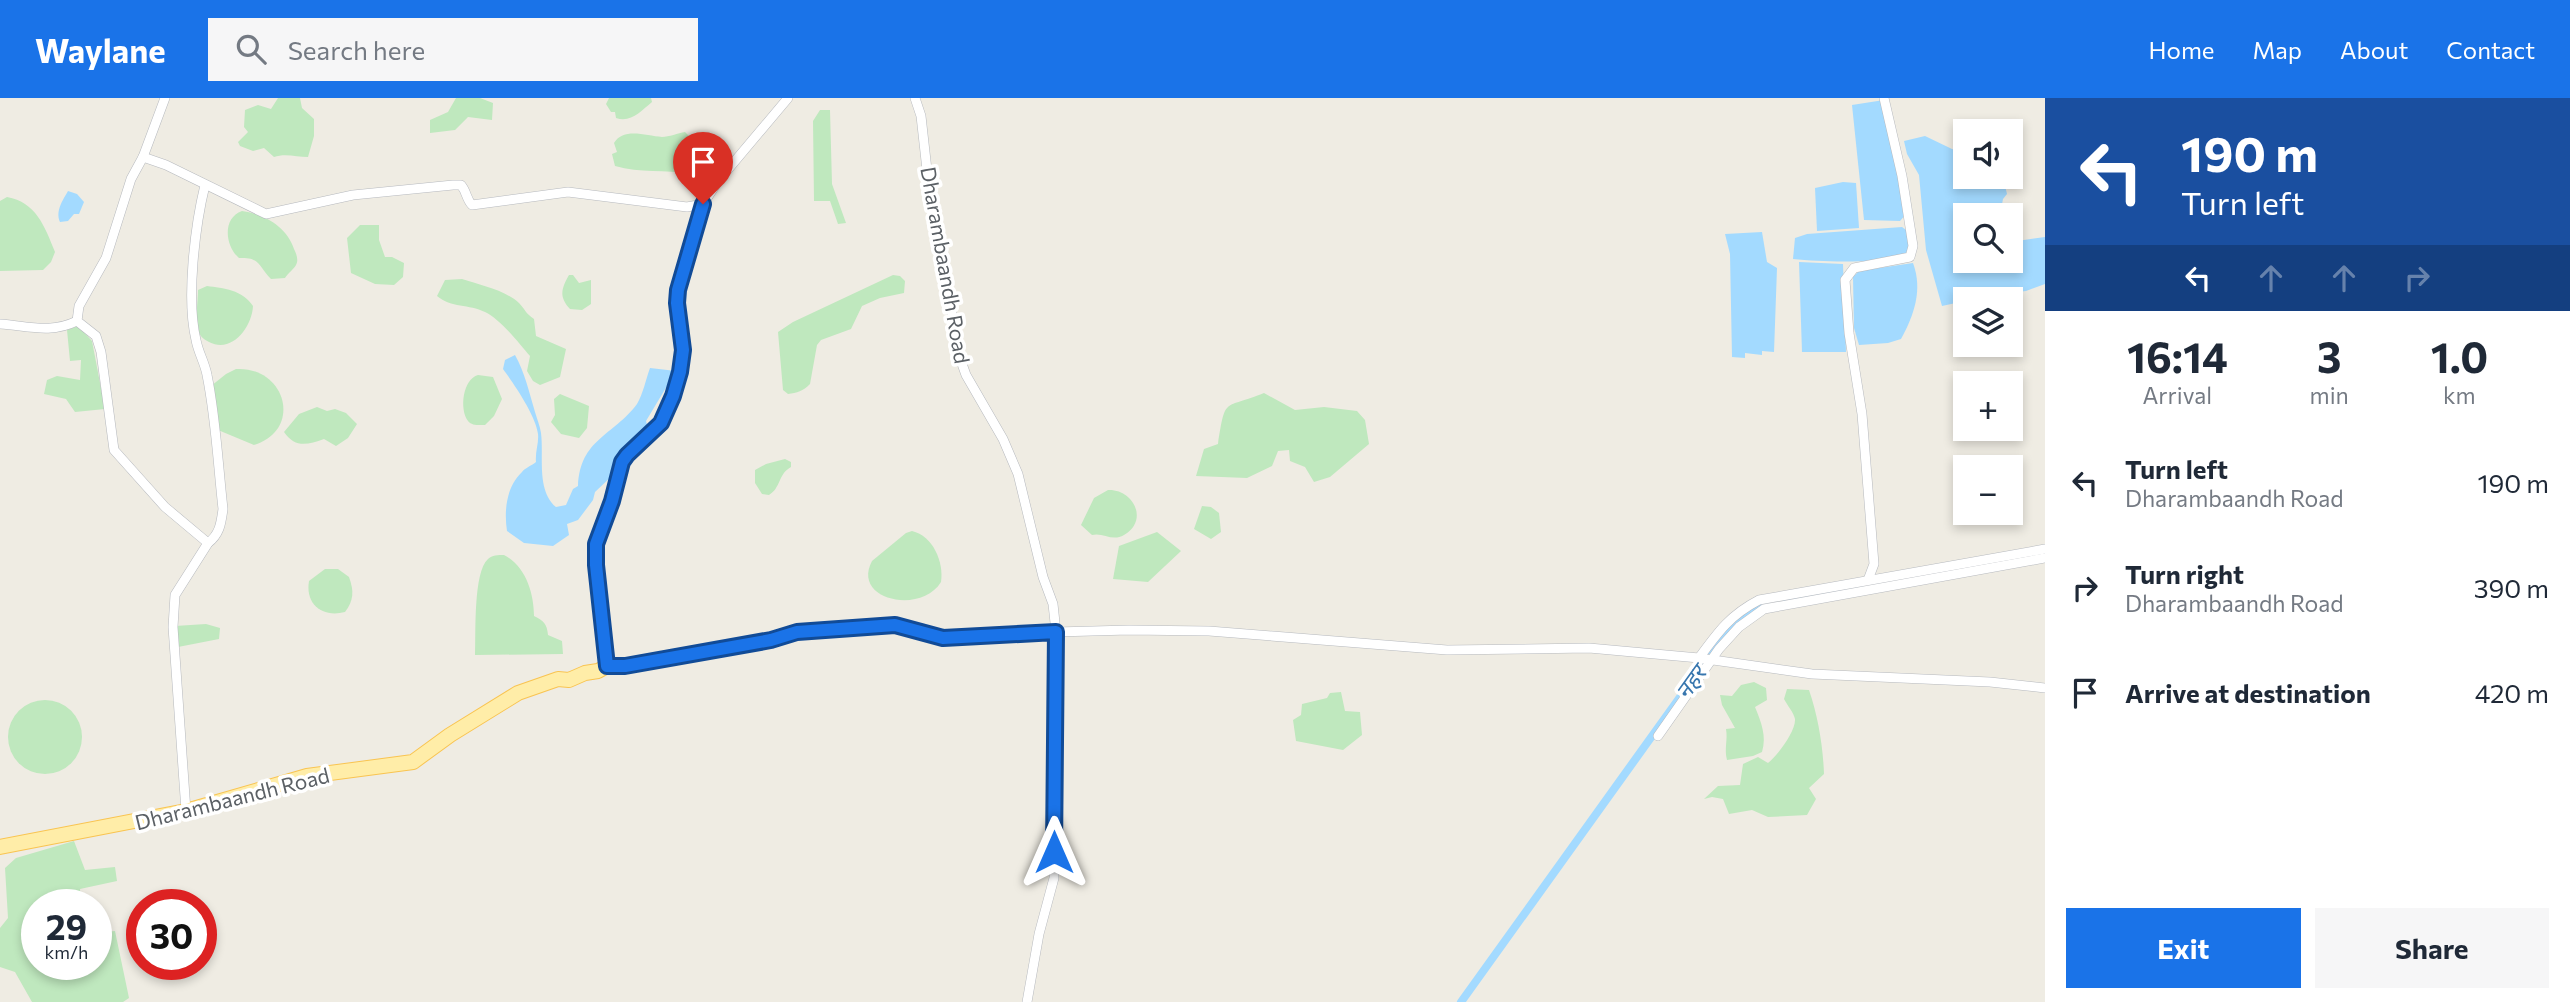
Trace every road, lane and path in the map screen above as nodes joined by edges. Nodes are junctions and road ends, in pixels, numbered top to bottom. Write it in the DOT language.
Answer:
graph roads {
  1 [pos="165,98"];
  2 [pos="788,98"];
  3 [pos="915,98"];
  4 [pos="1884,98"];
  5 [pos="143,157"];
  6 [pos="205,185"];
  7 [pos="703,204"];
  8 [pos="77,321"];
  9 [pos="0,324"];
  10 [pos="208,543"];
  11 [pos="2045,549"];
  12 [pos="2045,558"];
  13 [pos="1868,580"];
  14 [pos="1056,632"];
  15 [pos="1703,659"];
  16 [pos="607,666"];
  17 [pos="2045,688"];
  18 [pos="1658,736"];
  19 [pos="186,811"];
  20 [pos="0,847"];
  21 [pos="1027,1002"];
  1 -- 5 [label="street"];
  2 -- 7 [label="street"];
  3 -- 14 [label="street, Dharambaandh Road"];
  4 -- 13 [label="street"];
  5 -- 6 [label="street"];
  5 -- 8 [label="street"];
  6 -- 7 [label="street"];
  6 -- 10 [label="street"];
  7 -- 16 [label="street"];
  8 -- 9 [label="street"];
  8 -- 10 [label="street"];
  10 -- 19 [label="street"];
  11 -- 13 [label="street"];
  12 -- 15 [label="street"];
  13 -- 15 [label="street"];
  14 -- 15 [label="street"];
  14 -- 16 [label="main road, Dharambaandh Road"];
  14 -- 21 [label="street"];
  15 -- 17 [label="street"];
  15 -- 18 [label="street"];
  16 -- 19 [label="main road, Dharambaandh Road"];
  19 -- 20 [label="main road, Dharambaandh Road"];
}
